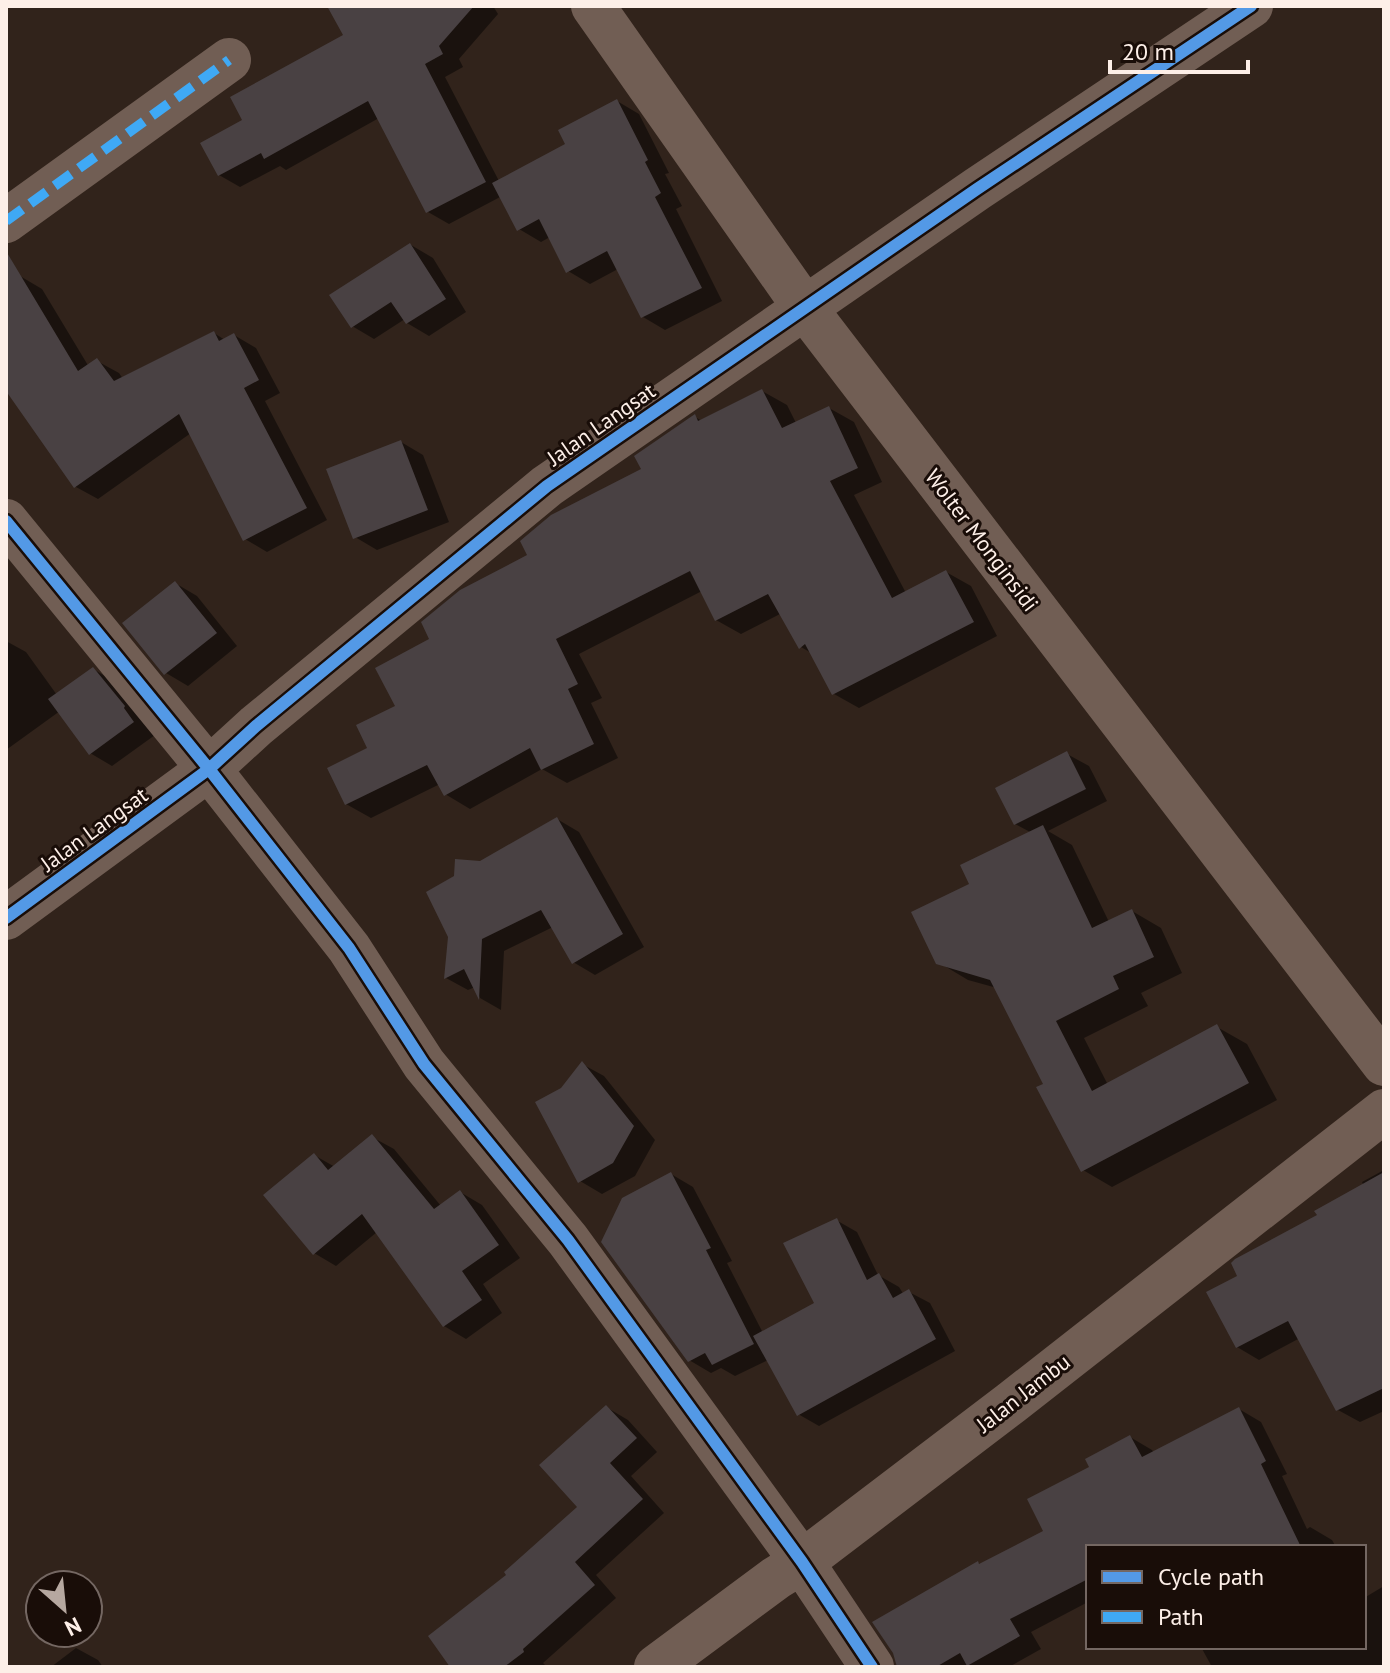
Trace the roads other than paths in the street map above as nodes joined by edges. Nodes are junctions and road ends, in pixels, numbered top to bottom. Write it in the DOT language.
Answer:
graph roads {
  1 [pos="593,6"];
  2 [pos="1251,6"];
  3 [pos="229,60"];
  4 [pos="6,221"];
  5 [pos="805,308"];
  6 [pos="6,521"];
  7 [pos="209,769"];
  8 [pos="6,918"];
  9 [pos="1384,1064"];
  10 [pos="1384,1111"];
  11 [pos="802,1562"];
  12 [pos="656,1667"];
  13 [pos="872,1667"];
  1 -- 5 [label="street, Wolter Monginsidi"];
  2 -- 5 [label="street, Jalan Langsat"];
  3 -- 4 [label="street"];
  5 -- 7 [label="street, Jalan Langsat"];
  5 -- 9 [label="street, Wolter Monginsidi"];
  6 -- 7 [label="street"];
  7 -- 8 [label="street, Jalan Langsat"];
  7 -- 11 [label="street"];
  10 -- 11 [label="street, Jalan Jambu"];
  11 -- 12 [label="street, Jalan Jambu"];
  11 -- 13 [label="street"];
}
